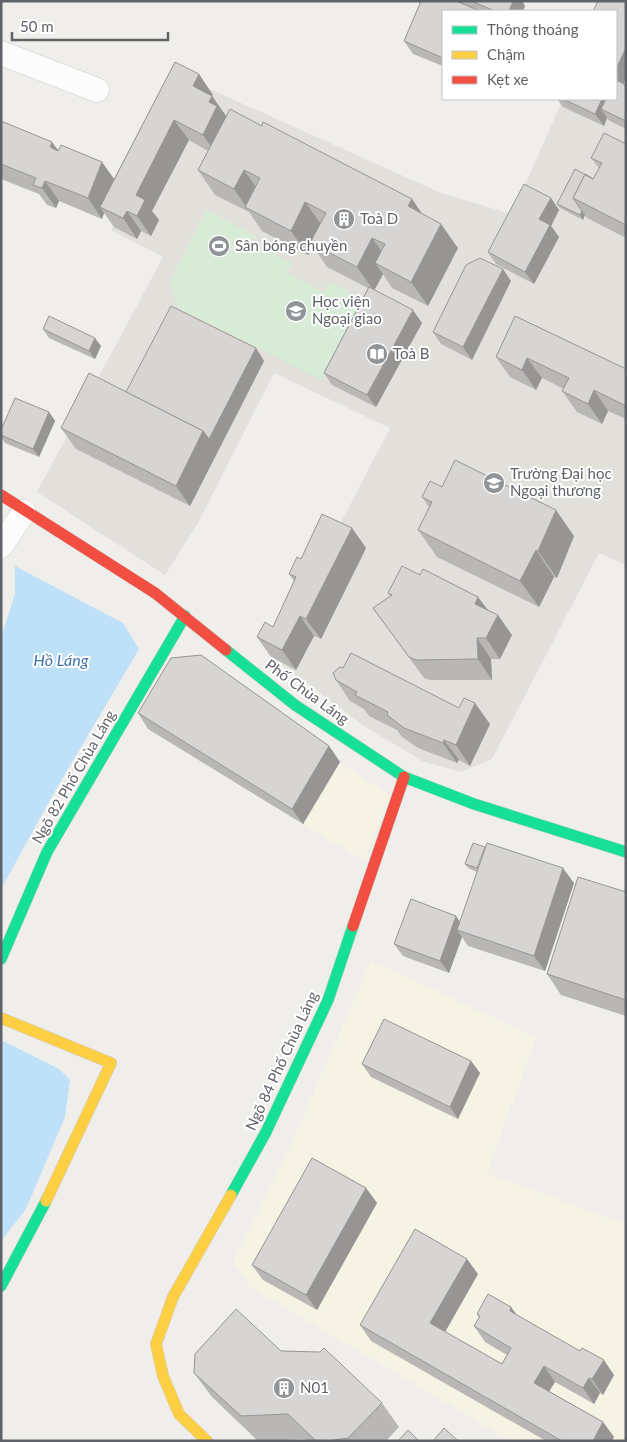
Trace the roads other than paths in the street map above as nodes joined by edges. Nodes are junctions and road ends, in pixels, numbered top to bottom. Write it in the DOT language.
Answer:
graph roads {
  1 [pos="1,53"];
  2 [pos="97,90"];
  3 [pos="1,496"];
  4 [pos="24,512"];
  5 [pos="1,546"];
  6 [pos="185,616"];
  7 [pos="404,777"];
  8 [pos="626,852"];
  9 [pos="1,959"];
  10 [pos="1,1018"];
  11 [pos="1,1286"];
  12 [pos="207,1441"];
  1 -- 2 [label="street"];
  3 -- 4 [label="street, Phố Chùa Láng"];
  4 -- 5 [label="street"];
  4 -- 6 [label="street, Phố Chùa Láng"];
  6 -- 7 [label="street, Phố Chùa Láng"];
  6 -- 9 [label="street, Ngõ 82 Phố Chùa Láng"];
  7 -- 8 [label="street, Phố Chùa Láng"];
  7 -- 12 [label="street, Ngõ 84 Phố Chùa Láng"];
  10 -- 11 [label="street"];
}
